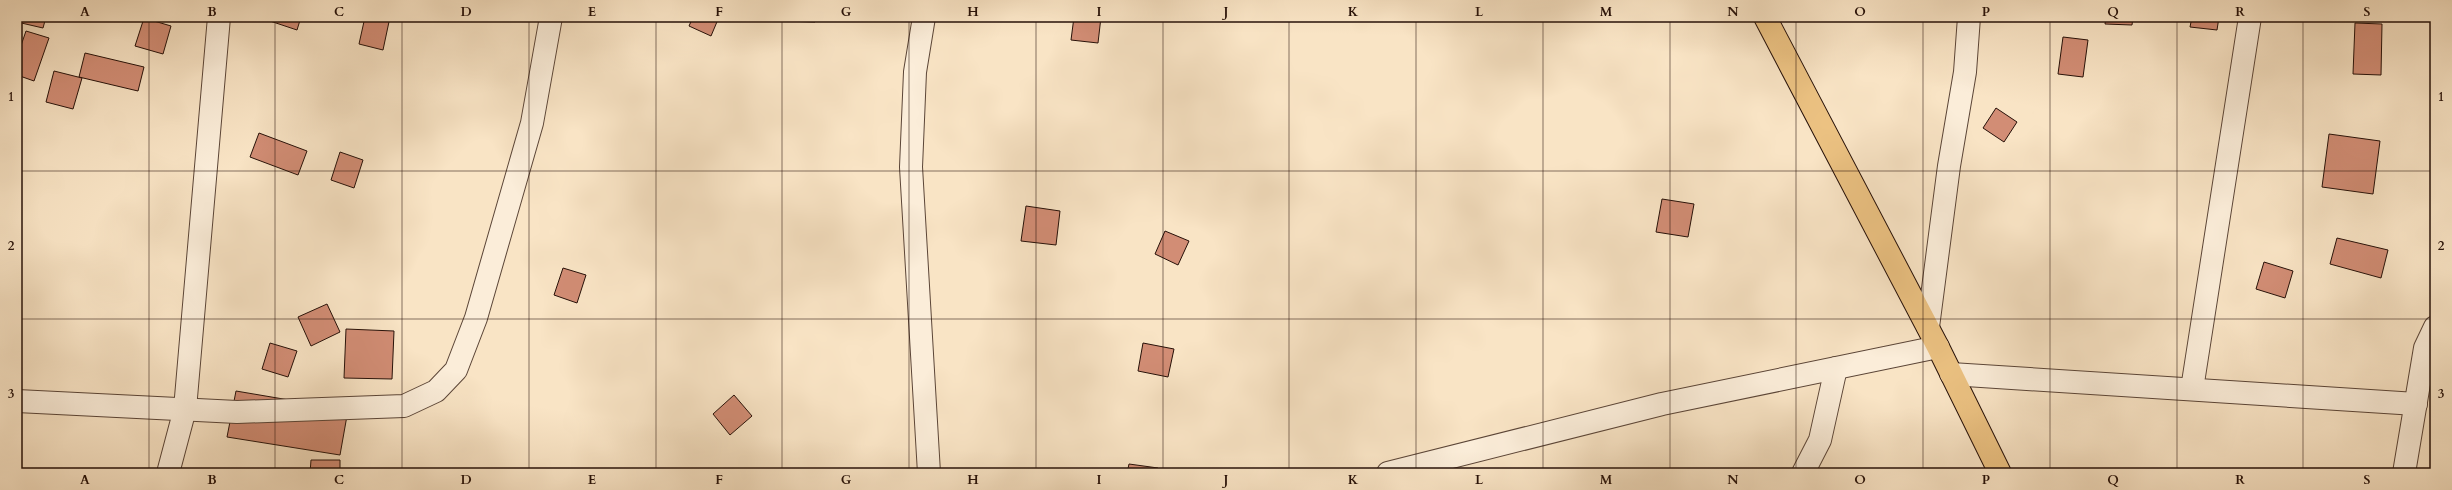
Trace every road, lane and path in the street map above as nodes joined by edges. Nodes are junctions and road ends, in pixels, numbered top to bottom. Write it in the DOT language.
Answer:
graph roads {
  1 [pos="219,17"];
  2 [pos="551,17"];
  3 [pos="924,17"];
  4 [pos="1765,17"];
  5 [pos="1969,17"];
  6 [pos="2250,17"];
  7 [pos="1928,327"];
  8 [pos="2435,327"];
  9 [pos="1938,347"];
  10 [pos="1836,368"];
  11 [pos="1951,374"];
  12 [pos="2192,389"];
  13 [pos="17,401"];
  14 [pos="2416,404"];
  15 [pos="185,409"];
  16 [pos="168,473"];
  17 [pos="928,473"];
  18 [pos="1388,473"];
  19 [pos="1802,473"];
  20 [pos="2000,473"];
  21 [pos="2404,473"];
  1 -- 15 [label="street"];
  2 -- 15 [label="street"];
  3 -- 17 [label="street"];
  4 -- 7 [label="main road"];
  5 -- 7 [label="street"];
  6 -- 12 [label="street"];
  7 -- 9 [label="main road"];
  8 -- 14 [label="street"];
  9 -- 10 [label="street"];
  9 -- 11 [label="main road"];
  10 -- 18 [label="street"];
  10 -- 19 [label="street"];
  11 -- 12 [label="street"];
  11 -- 20 [label="main road"];
  12 -- 14 [label="street"];
  13 -- 15 [label="street"];
  14 -- 21 [label="street"];
  15 -- 16 [label="street"];
}
